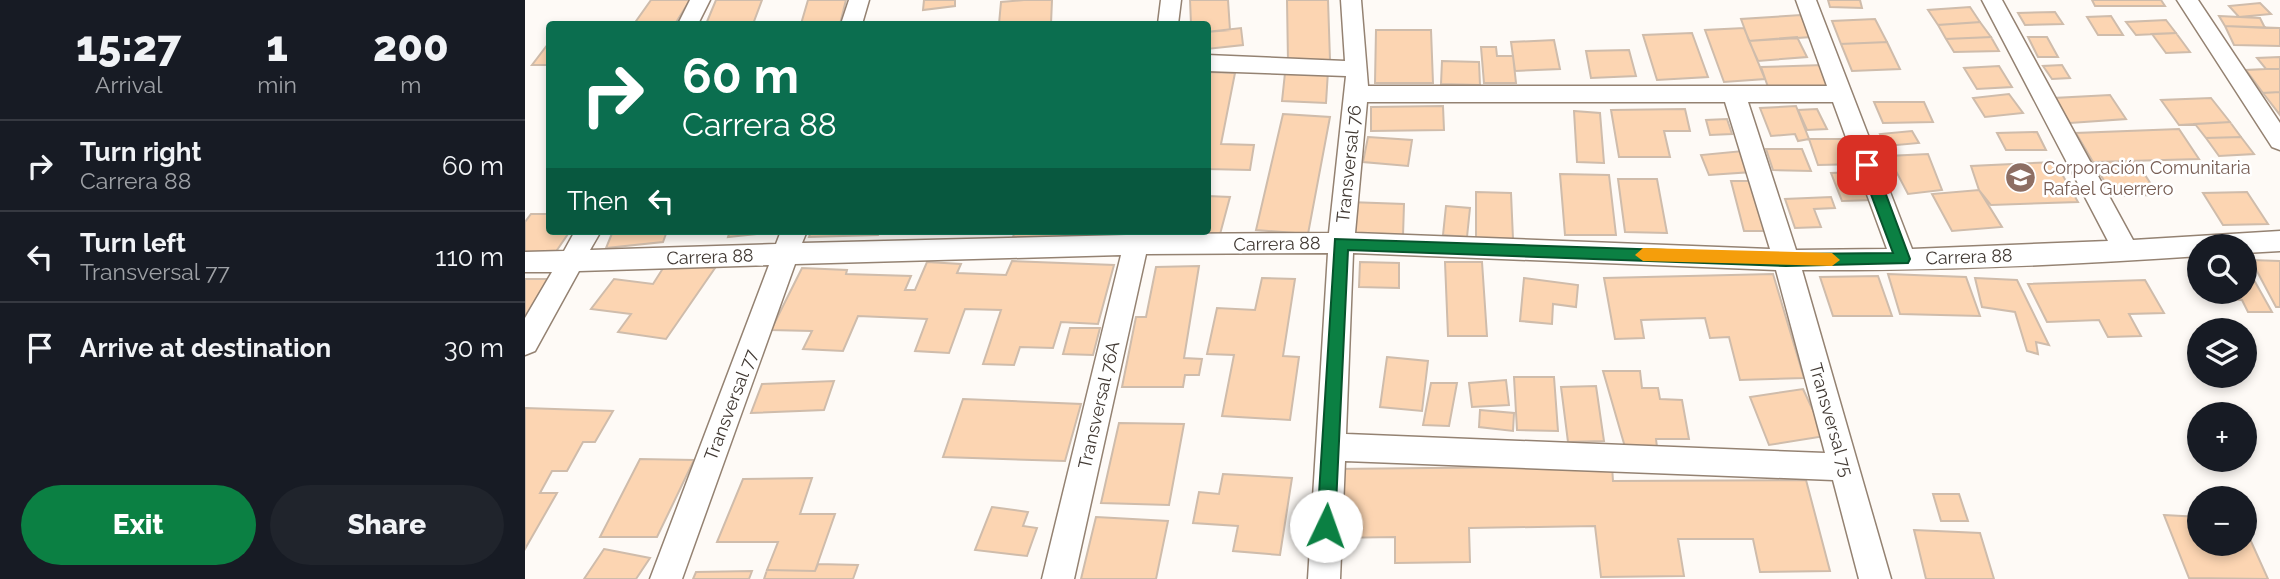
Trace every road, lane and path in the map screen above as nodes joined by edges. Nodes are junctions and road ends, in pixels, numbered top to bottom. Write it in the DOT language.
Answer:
graph roads {
  1 [pos="700,0"];
  2 [pos="859,0"];
  3 [pos="1171,0"];
  4 [pos="1351,0"];
  5 [pos="1806,0"];
  6 [pos="1992,0"];
  7 [pos="2187,0"];
  8 [pos="690,21"];
  9 [pos="853,21"];
  10 [pos="1168,21"];
  11 [pos="1211,64"];
  12 [pos="1357,82"];
  13 [pos="1734,93"];
  14 [pos="1841,94"];
  15 [pos="2280,141"];
  16 [pos="586,235"];
  17 [pos="1138,238"];
  18 [pos="2280,241"];
  19 [pos="791,243"];
  20 [pos="1341,243"];
  21 [pos="2126,251"];
  22 [pos="1903,259"];
  23 [pos="1786,260"];
  24 [pos="573,261"];
  25 [pos="525,262"];
  26 [pos="525,343"];
  27 [pos="1330,447"];
  28 [pos="1844,467"];
  29 [pos="666,579"];
  30 [pos="1058,579"];
  31 [pos="1324,579"];
  32 [pos="1875,579"];
  1 -- 8 [label="street"];
  2 -- 9 [label="street"];
  3 -- 10 [label="street"];
  4 -- 12 [label="street, Transversal 76"];
  5 -- 14 [label="street"];
  6 -- 21 [label="street"];
  7 -- 15 [label="street"];
  11 -- 12 [label="street"];
  12 -- 13 [label="street"];
  12 -- 20 [label="street, Transversal 76"];
  13 -- 14 [label="street"];
  13 -- 23 [label="street, Transversal 75"];
  14 -- 22 [label="street"];
  16 -- 24 [label="street"];
  17 -- 19 [label="street, Carrera 88"];
  17 -- 20 [label="street, Carrera 88"];
  17 -- 30 [label="street, Transversal 76A"];
  18 -- 21 [label="street, Carrera 88"];
  19 -- 24 [label="street, Carrera 88"];
  19 -- 29 [label="street, Transversal 77"];
  20 -- 23 [label="street, Carrera 88"];
  20 -- 27 [label="street, Transversal 76"];
  21 -- 22 [label="street, Carrera 88"];
  22 -- 23 [label="street, Carrera 88"];
  23 -- 28 [label="street, Transversal 75"];
  24 -- 25 [label="street, Carrera 88"];
  24 -- 26 [label="street"];
  27 -- 28 [label="street"];
  27 -- 31 [label="street, Transversal 76"];
  28 -- 32 [label="street, Transversal 75"];
}
